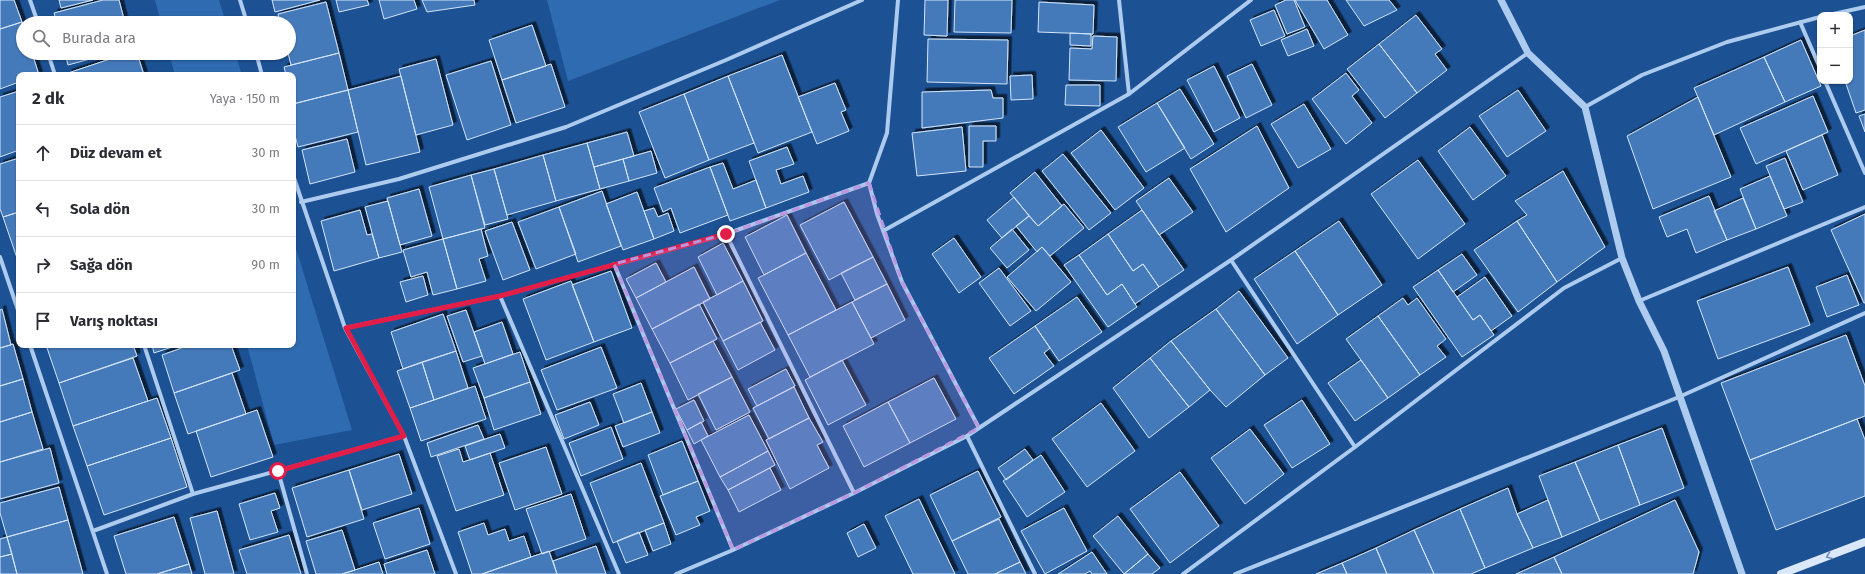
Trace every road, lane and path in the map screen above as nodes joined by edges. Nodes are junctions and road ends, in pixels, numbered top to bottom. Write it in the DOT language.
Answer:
graph roads {
  1 [pos="30,0"];
  2 [pos="240,0"];
  3 [pos="862,0"];
  4 [pos="898,0"];
  5 [pos="1118,0"];
  6 [pos="1251,0"];
  7 [pos="1501,0"];
  8 [pos="1865,7"];
  9 [pos="1842,12"];
  10 [pos="36,16"];
  11 [pos="244,16"];
  12 [pos="1817,18"];
  13 [pos="1800,22"];
  14 [pos="1528,53"];
  15 [pos="50,60"];
  16 [pos="258,60"];
  17 [pos="1817,61"];
  18 [pos="54,72"];
  19 [pos="261,72"];
  20 [pos="1827,84"];
  21 [pos="1129,94"];
  22 [pos="1585,107"];
  23 [pos="1865,173"];
  24 [pos="869,183"];
  25 [pos="296,185"];
  26 [pos="301,202"];
  27 [pos="1865,207"];
  28 [pos="883,231"];
  29 [pos="726,234"];
  30 [pos="0,257"];
  31 [pos="1622,258"];
  32 [pos="1231,260"];
  33 [pos="614,264"];
  34 [pos="500,296"];
  35 [pos="1639,301"];
  36 [pos="16,304"];
  37 [pos="1865,313"];
  38 [pos="346,328"];
  39 [pos="31,348"];
  40 [pos="145,348"];
  41 [pos="1679,397"];
  42 [pos="979,428"];
  43 [pos="404,436"];
  44 [pos="967,436"];
  45 [pos="1355,447"];
  46 [pos="278,471"];
  47 [pos="854,493"];
  48 [pos="193,494"];
  49 [pos="93,531"];
  50 [pos="1865,542"];
  51 [pos="733,550"];
  52 [pos="107,574"];
  53 [pos="307,574"];
  54 [pos="456,574"];
  55 [pos="619,574"];
  56 [pos="676,574"];
  57 [pos="1036,574"];
  58 [pos="1183,574"];
  59 [pos="1235,574"];
  60 [pos="1742,574"];
  61 [pos="1782,574"];
  1 -- 10 [label="street"];
  2 -- 11 [label="street"];
  3 -- 26 [label="street"];
  4 -- 24 [label="street"];
  5 -- 21 [label="street"];
  6 -- 21 [label="street"];
  7 -- 14 [label="street"];
  8 -- 9 [label="street"];
  12 -- 13 [label="street"];
  13 -- 17 [label="street"];
  13 -- 22 [label="street"];
  14 -- 22 [label="street"];
  14 -- 32 [label="street"];
  15 -- 18 [label="street"];
  16 -- 19 [label="street"];
  20 -- 23 [label="street"];
  21 -- 28 [label="street"];
  22 -- 31 [label="street"];
  24 -- 28 [label="street"];
  24 -- 29 [label="street"];
  25 -- 26 [label="street"];
  26 -- 38 [label="street"];
  27 -- 35 [label="street"];
  28 -- 42 [label="street"];
  29 -- 33 [label="street"];
  29 -- 47 [label="street"];
  30 -- 36 [label="street"];
  31 -- 35 [label="street"];
  31 -- 45 [label="street"];
  32 -- 42 [label="street"];
  32 -- 45 [label="street"];
  33 -- 34 [label="street"];
  33 -- 51 [label="street"];
  34 -- 38 [label="street"];
  34 -- 55 [label="street"];
  35 -- 41 [label="street"];
  37 -- 41 [label="street"];
  38 -- 43 [label="street"];
  39 -- 49 [label="street"];
  40 -- 48 [label="street"];
  41 -- 59 [label="street"];
  41 -- 60 [label="street"];
  42 -- 44 [label="street"];
  43 -- 46 [label="street"];
  43 -- 54 [label="street"];
  44 -- 47 [label="street"];
  44 -- 57 [label="street"];
  45 -- 58 [label="street"];
  46 -- 48 [label="street"];
  46 -- 53 [label="street"];
  47 -- 51 [label="street"];
  48 -- 49 [label="street"];
  49 -- 52 [label="street"];
  50 -- 61 [label="main road, one-way"];
  51 -- 56 [label="street"];
}
